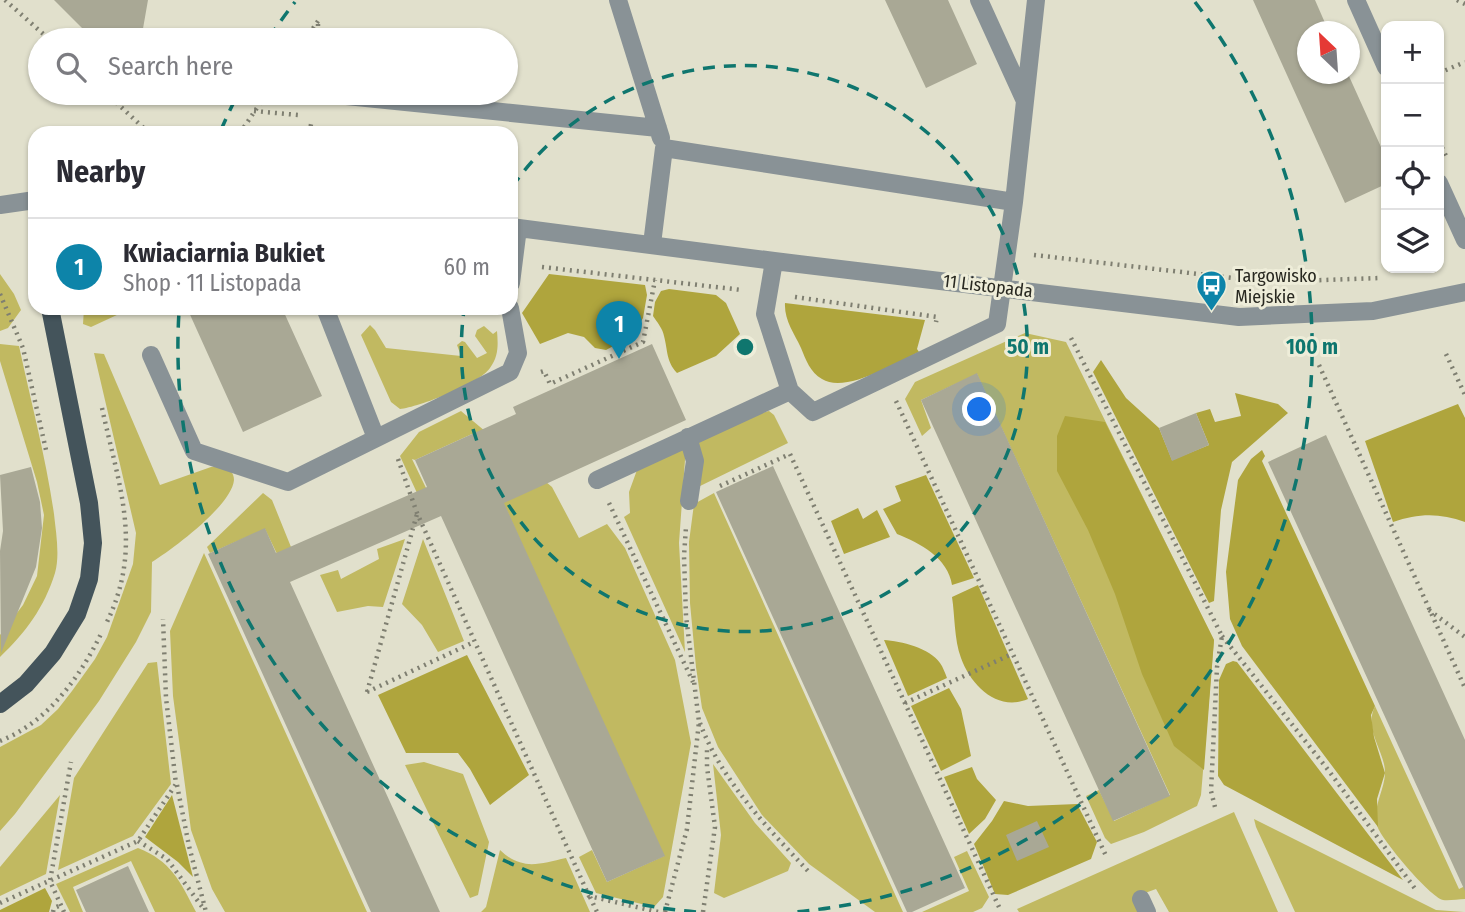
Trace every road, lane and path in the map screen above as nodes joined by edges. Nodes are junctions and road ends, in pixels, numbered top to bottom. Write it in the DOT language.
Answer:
graph roads {
  1 [pos="5,0"];
  2 [pos="618,0"];
  3 [pos="979,0"];
  4 [pos="1036,0"];
  5 [pos="1356,0"];
  6 [pos="1457,0"];
  7 [pos="1465,4"];
  8 [pos="36,28"];
  9 [pos="1381,56"];
  10 [pos="1465,62"];
  11 [pos="1444,71"];
  12 [pos="1025,101"];
  13 [pos="119,105"];
  14 [pos="258,105"];
  15 [pos="434,105"];
  16 [pos="254,111"];
  17 [pos="301,115"];
  18 [pos="141,126"];
  19 [pos="244,126"];
  20 [pos="658,128"];
  21 [pos="664,148"];
  22 [pos="1444,194"];
  23 [pos="28,201"];
  24 [pos="1014,202"];
  25 [pos="0,205"];
  26 [pos="518,227"];
  27 [pos="1465,240"];
  28 [pos="652,244"];
  29 [pos="1029,255"];
  30 [pos="774,261"];
  31 [pos="518,264"];
  32 [pos="1389,278"];
  33 [pos="655,280"];
  34 [pos="1002,288"];
  35 [pos="1465,292"];
  36 [pos="768,293"];
  37 [pos="0,294"];
  38 [pos="51,315"];
  39 [pos="328,315"];
  40 [pos="511,315"];
  41 [pos="1070,338"];
  42 [pos="1446,354"];
  43 [pos="151,355"];
  44 [pos="929,358"];
  45 [pos="1319,365"];
  46 [pos="533,376"];
  47 [pos="898,389"];
  48 [pos="790,391"];
  49 [pos="1465,395"];
  50 [pos="688,437"];
  51 [pos="376,438"];
  52 [pos="396,455"];
  53 [pos="49,463"];
  54 [pos="597,480"];
  55 [pos="689,501"];
  56 [pos="417,513"];
  57 [pos="1427,609"];
  58 [pos="163,619"];
  59 [pos="1222,636"];
  60 [pos="1465,637"];
  61 [pos="474,642"];
  62 [pos="1012,654"];
  63 [pos="695,686"];
  64 [pos="1465,688"];
  65 [pos="905,703"];
  66 [pos="0,705"];
  67 [pos="699,722"];
  68 [pos="708,745"];
  69 [pos="71,762"];
  70 [pos="176,784"];
  71 [pos="1216,811"];
  72 [pos="138,841"];
  73 [pos="1107,858"];
  74 [pos="808,871"];
  75 [pos="50,881"];
  76 [pos="1416,890"];
  77 [pos="589,896"];
  78 [pos="0,903"];
  79 [pos="61,905"];
  80 [pos="999,907"];
  81 [pos="53,912"];
  82 [pos="64,912"];
  83 [pos="206,912"];
  84 [pos="597,912"];
  85 [pos="658,912"];
  86 [pos="665,912"];
  87 [pos="703,912"];
  1 -- 8 [label="path"];
  2 -- 20 [label="street"];
  3 -- 12 [label="street"];
  4 -- 12 [label="street"];
  5 -- 9 [label="street"];
  6 -- 7 [label="path"];
  10 -- 11 [label="path"];
  12 -- 24 [label="street"];
  13 -- 18 [label="path"];
  14 -- 16 [label="path"];
  15 -- 20 [label="street"];
  16 -- 17 [label="path"];
  16 -- 19 [label="path"];
  20 -- 21 [label="street"];
  21 -- 24 [label="street"];
  21 -- 28 [label="street"];
  22 -- 27 [label="street"];
  23 -- 25 [label="street"];
  24 -- 34 [label="street"];
  26 -- 28 [label="street, 11 Listopada"];
  28 -- 30 [label="street, 11 Listopada"];
  29 -- 32 [label="path"];
  30 -- 34 [label="street, 11 Listopada"];
  30 -- 36 [label="street"];
  31 -- 33 [label="path"];
  33 -- 36 [label="path"];
  33 -- 46 [label="path"];
  34 -- 35 [label="street, 11 Listopada"];
  34 -- 44 [label="street"];
  36 -- 44 [label="path"];
  36 -- 48 [label="street"];
  37 -- 53 [label="path"];
  38 -- 66 [label="main road"];
  39 -- 51 [label="street"];
  40 -- 51 [label="street"];
  41 -- 59 [label="path"];
  42 -- 49 [label="path"];
  43 -- 51 [label="street"];
  44 -- 48 [label="street"];
  45 -- 57 [label="path"];
  47 -- 62 [label="path"];
  48 -- 50 [label="street"];
  50 -- 54 [label="street"];
  50 -- 55 [label="street"];
  52 -- 56 [label="path"];
  54 -- 63 [label="path"];
  55 -- 63 [label="path"];
  55 -- 65 [label="path"];
  56 -- 61 [label="path"];
  56 -- 61 [label="path"];
  57 -- 60 [label="path"];
  57 -- 64 [label="path"];
  58 -- 70 [label="path"];
  59 -- 71 [label="path"];
  59 -- 76 [label="path"];
  61 -- 77 [label="path"];
  62 -- 65 [label="path"];
  62 -- 73 [label="path"];
  63 -- 67 [label="path"];
  65 -- 80 [label="path"];
  67 -- 68 [label="path"];
  67 -- 86 [label="path"];
  68 -- 74 [label="path"];
  68 -- 87 [label="path"];
  69 -- 75 [label="path"];
  70 -- 72 [label="path"];
  70 -- 83 [label="path"];
  72 -- 75 [label="path"];
  72 -- 83 [label="path"];
  75 -- 78 [label="path"];
  75 -- 79 [label="path"];
  77 -- 84 [label="path"];
  77 -- 85 [label="path"];
  79 -- 81 [label="path"];
  79 -- 82 [label="path"];
}
